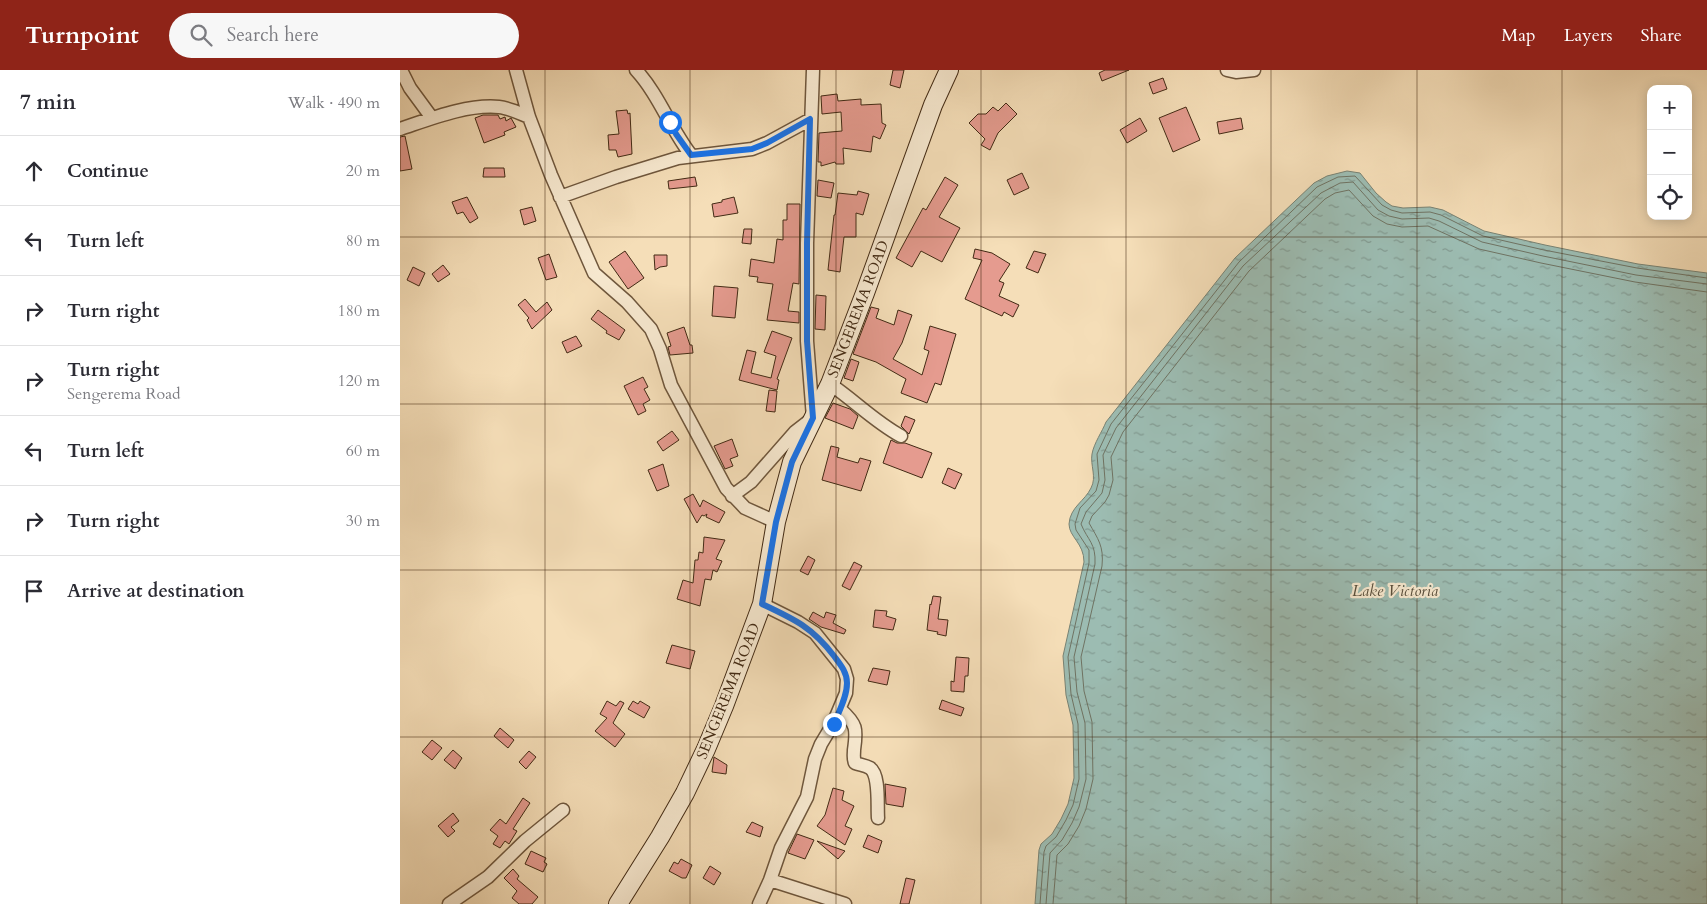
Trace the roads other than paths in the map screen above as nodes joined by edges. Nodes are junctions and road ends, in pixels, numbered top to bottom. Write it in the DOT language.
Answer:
graph roads {
  1 [pos="401,70"];
  2 [pos="516,70"];
  3 [pos="636,70"];
  4 [pos="813,70"];
  5 [pos="949,70"];
  6 [pos="1227,70"];
  7 [pos="1254,70"];
  8 [pos="529,117"];
  9 [pos="432,118"];
  10 [pos="810,119"];
  11 [pos="400,129"];
  12 [pos="691,155"];
  13 [pos="560,197"];
  14 [pos="830,384"];
  15 [pos="813,418"];
  16 [pos="901,436"];
  17 [pos="732,496"];
  18 [pos="776,522"];
  19 [pos="762,604"];
  20 [pos="840,709"];
  21 [pos="563,810"];
  22 [pos="878,818"];
  23 [pos="770,880"];
  24 [pos="449,904"];
  25 [pos="618,904"];
  26 [pos="758,904"];
  27 [pos="845,904"];
  1 -- 9 [label="street"];
  2 -- 8 [label="street"];
  3 -- 12 [label="street"];
  4 -- 10 [label="street"];
  5 -- 14 [label="main road, SENGEREMA ROAD"];
  6 -- 7 [label="street"];
  8 -- 9 [label="street"];
  8 -- 13 [label="street"];
  9 -- 11 [label="street"];
  10 -- 12 [label="street"];
  10 -- 15 [label="street"];
  12 -- 13 [label="street"];
  13 -- 17 [label="street"];
  14 -- 15 [label="main road, SENGEREMA ROAD"];
  14 -- 16 [label="street"];
  15 -- 17 [label="street"];
  15 -- 18 [label="main road, SENGEREMA ROAD"];
  17 -- 18 [label="street"];
  18 -- 19 [label="main road, SENGEREMA ROAD"];
  19 -- 20 [label="street"];
  19 -- 25 [label="main road, SENGEREMA ROAD"];
  20 -- 22 [label="street"];
  20 -- 23 [label="street"];
  21 -- 24 [label="street"];
  23 -- 26 [label="street"];
  23 -- 27 [label="street"];
}
